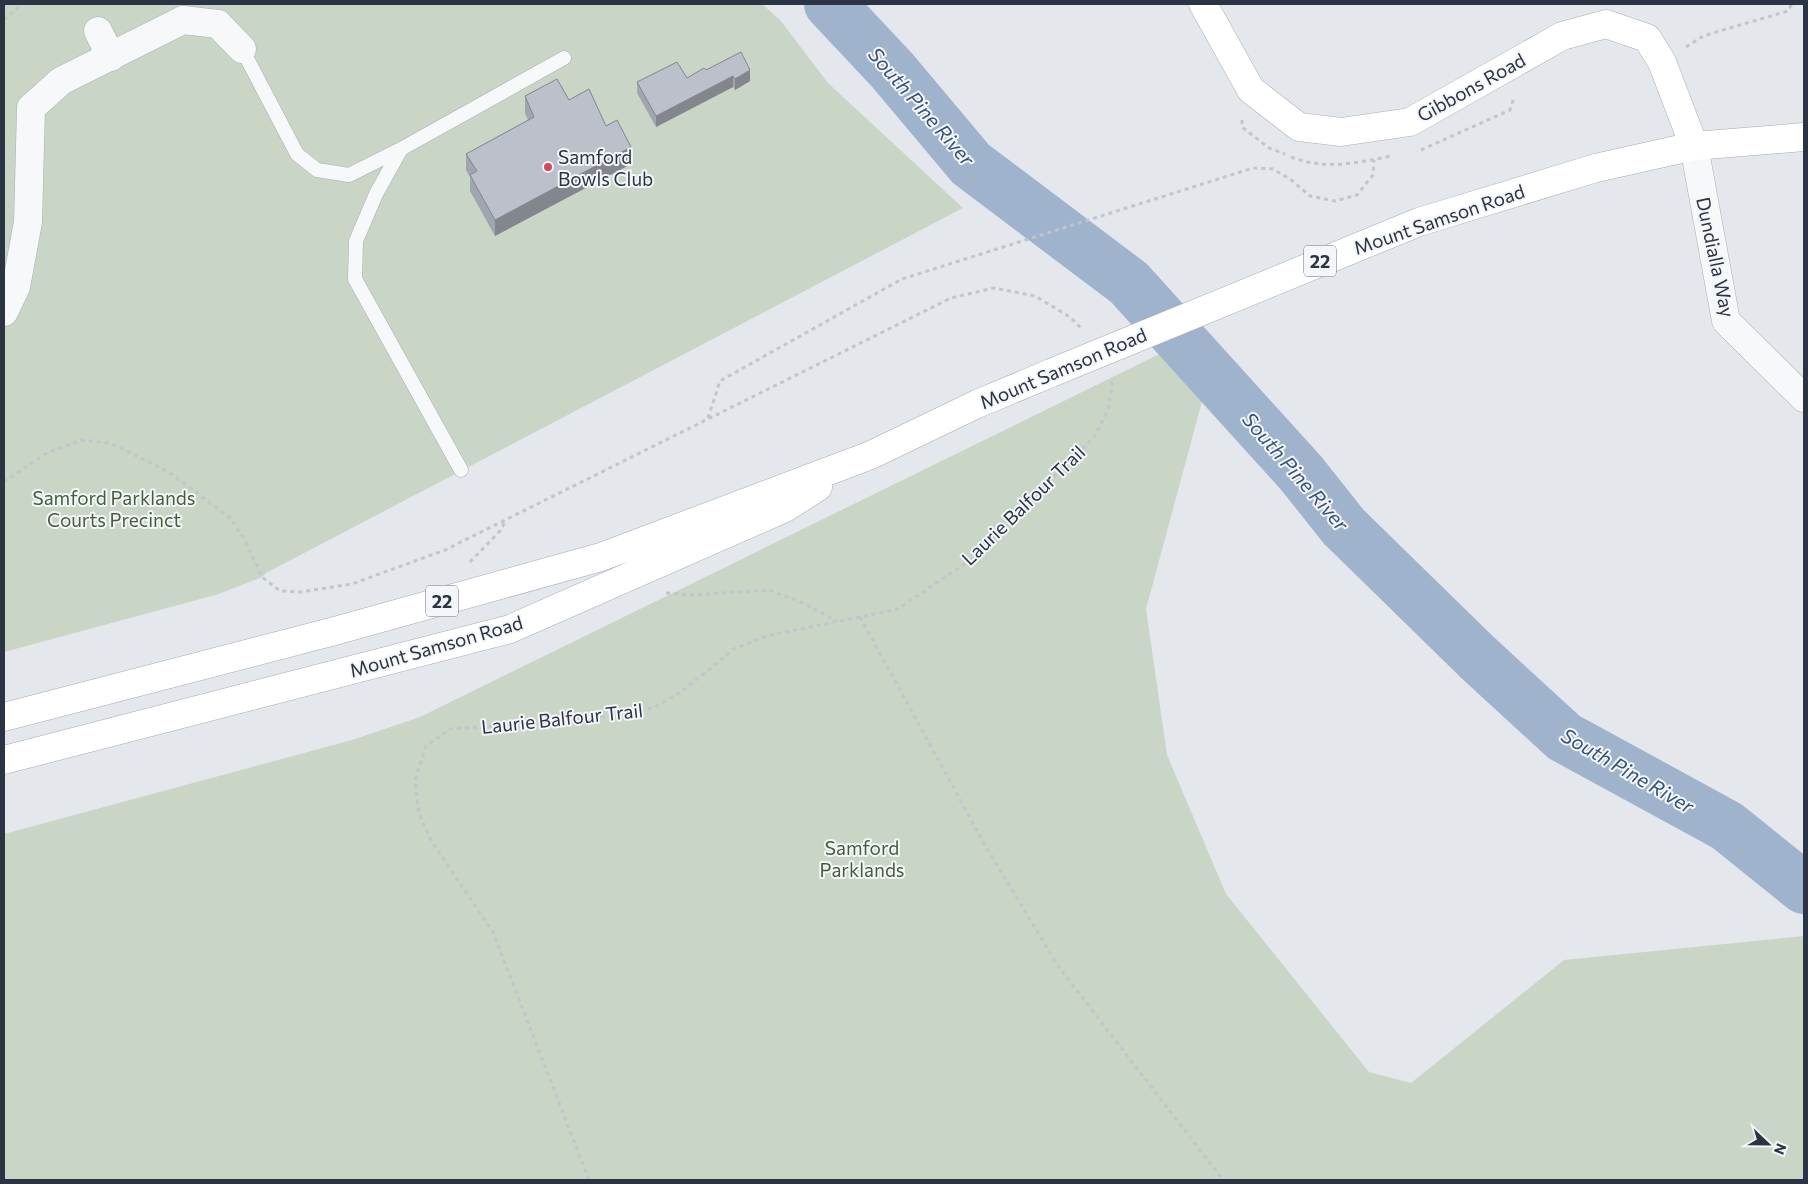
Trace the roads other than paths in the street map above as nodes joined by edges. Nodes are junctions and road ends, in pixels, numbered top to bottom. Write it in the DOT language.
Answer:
graph roads {
  1 [pos="1204,4"];
  2 [pos="98,31"];
  3 [pos="242,49"];
  4 [pos="112,57"];
  5 [pos="564,58"];
  6 [pos="1804,137"];
  7 [pos="1694,146"];
  8 [pos="401,150"];
  9 [pos="4,312"];
  10 [pos="1804,398"];
  11 [pos="871,455"];
  12 [pos="461,470"];
  13 [pos="4,717"];
  14 [pos="4,760"];
  1 -- 7 [label="main road, Gibbons Road"];
  2 -- 4 [label="street"];
  3 -- 4 [label="street"];
  3 -- 8 [label="lane"];
  4 -- 9 [label="street"];
  5 -- 8 [label="lane"];
  6 -- 7 [label="main road, Mount Samson Road / 22"];
  7 -- 10 [label="street, Dundialla Way"];
  7 -- 11 [label="main road, Mount Samson Road / 22, bridge"];
  8 -- 12 [label="lane"];
  11 -- 13 [label="main road, Mount Samson Road / 22"];
  11 -- 14 [label="main road, Mount Samson Road / 22"];
}
